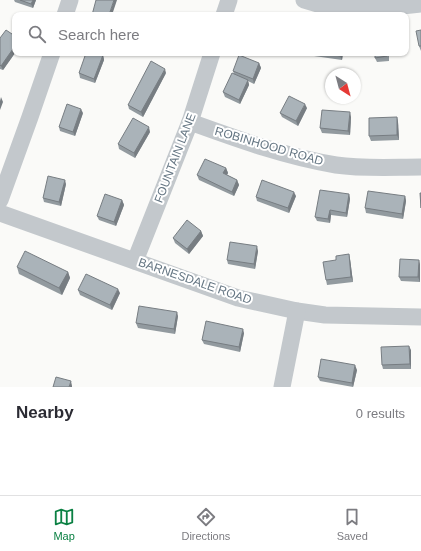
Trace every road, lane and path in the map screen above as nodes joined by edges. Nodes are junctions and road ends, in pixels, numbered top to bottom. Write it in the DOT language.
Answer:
graph roads {
  1 [pos="70,0"];
  2 [pos="229,0"];
  3 [pos="304,0"];
  4 [pos="421,4"];
  5 [pos="66,12"];
  6 [pos="225,12"];
  7 [pos="51,56"];
  8 [pos="211,56"];
  9 [pos="190,122"];
  10 [pos="421,167"];
  11 [pos="0,200"];
  12 [pos="0,213"];
  13 [pos="135,261"];
  14 [pos="297,311"];
  15 [pos="421,317"];
  16 [pos="282,387"];
  1 -- 5 [label="street"];
  2 -- 6 [label="street"];
  3 -- 4 [label="street"];
  7 -- 11 [label="street"];
  8 -- 9 [label="street, FOUNTAIN LANE"];
  9 -- 10 [label="street, ROBINHOOD ROAD"];
  9 -- 13 [label="street, FOUNTAIN LANE"];
  12 -- 13 [label="street, BARNESDALE ROAD"];
  13 -- 14 [label="street, BARNESDALE ROAD"];
  14 -- 15 [label="street, BARNESDALE ROAD"];
  14 -- 16 [label="street"];
}
